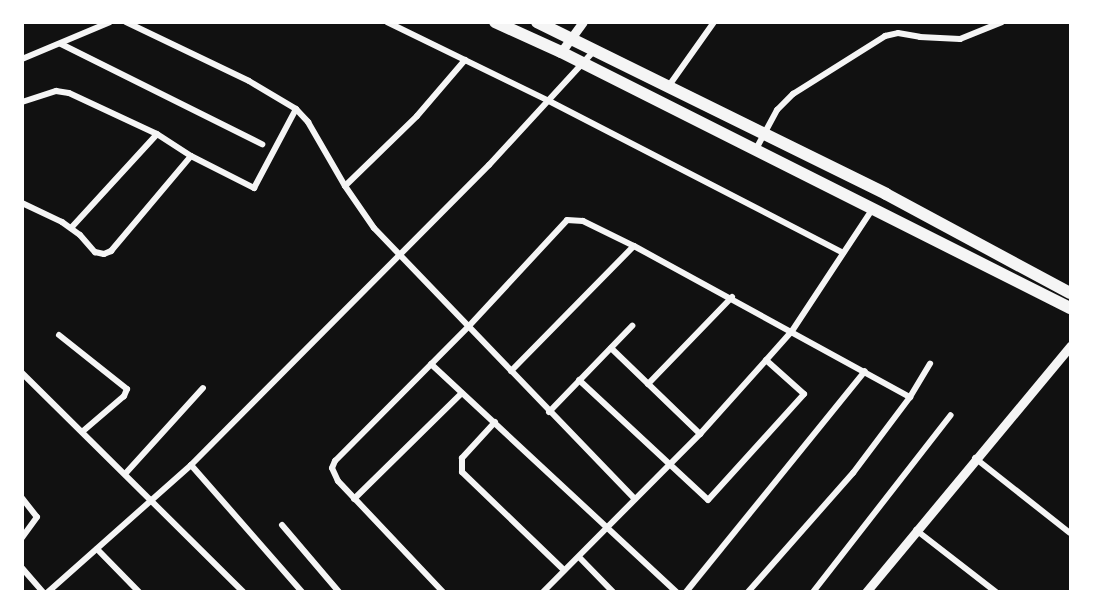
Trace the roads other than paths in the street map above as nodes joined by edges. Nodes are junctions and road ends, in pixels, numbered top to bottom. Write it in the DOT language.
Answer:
graph roads {
  1 [pos="110,22"];
  2 [pos="126,22"];
  3 [pos="387,22"];
  4 [pos="495,22"];
  5 [pos="537,22"];
  6 [pos="584,22"];
  7 [pos="714,22"];
  8 [pos="1002,22"];
  9 [pos="571,40"];
  10 [pos="61,44"];
  11 [pos="594,51"];
  12 [pos="561,52"];
  13 [pos="22,58"];
  14 [pos="465,60"];
  15 [pos="583,64"];
  16 [pos="668,88"];
  17 [pos="549,101"];
  18 [pos="22,102"];
  19 [pos="296,109"];
  20 [pos="157,134"];
  21 [pos="762,134"];
  22 [pos="262,144"];
  23 [pos="755,151"];
  24 [pos="191,156"];
  25 [pos="345,186"];
  26 [pos="22,203"];
  27 [pos="873,208"];
  28 [pos="71,228"];
  29 [pos="634,246"];
  30 [pos="843,253"];
  31 [pos="399,257"];
  32 [pos="1071,293"];
  33 [pos="732,297"];
  34 [pos="1071,308"];
  35 [pos="469,326"];
  36 [pos="632,326"];
  37 [pos="792,331"];
  38 [pos="59,335"];
  39 [pos="1071,346"];
  40 [pos="611,348"];
  41 [pos="766,360"];
  42 [pos="431,364"];
  43 [pos="930,364"];
  44 [pos="865,370"];
  45 [pos="512,371"];
  46 [pos="22,373"];
  47 [pos="579,380"];
  48 [pos="648,384"];
  49 [pos="203,388"];
  50 [pos="462,393"];
  51 [pos="910,397"];
  52 [pos="549,412"];
  53 [pos="951,416"];
  54 [pos="495,422"];
  55 [pos="82,432"];
  56 [pos="700,434"];
  57 [pos="975,458"];
  58 [pos="191,465"];
  59 [pos="669,465"];
  60 [pos="125,474"];
  61 [pos="22,498"];
  62 [pos="354,499"];
  63 [pos="635,499"];
  64 [pos="152,501"];
  65 [pos="282,525"];
  66 [pos="608,527"];
  67 [pos="916,530"];
  68 [pos="1071,533"];
  69 [pos="22,538"];
  70 [pos="97,549"];
  71 [pos="579,557"];
  72 [pos="22,568"];
  73 [pos="564,570"];
  74 [pos="991,590"];
  75 [pos="43,591"];
  76 [pos="48,591"];
  77 [pos="139,591"];
  78 [pos="243,591"];
  79 [pos="302,591"];
  80 [pos="339,591"];
  81 [pos="443,591"];
  82 [pos="543,591"];
  83 [pos="613,591"];
  84 [pos="676,591"];
  85 [pos="686,591"];
  86 [pos="748,591"];
  87 [pos="813,591"];
  88 [pos="866,591"];
  1 -- 10 [label="street"];
  2 -- 19 [label="street"];
  3 -- 14 [label="street"];
  4 -- 12 [label="highway"];
  5 -- 9 [label="highway"];
  6 -- 9 [label="street"];
  7 -- 16 [label="street"];
  8 -- 21 [label="street"];
  9 -- 11 [label="highway"];
  9 -- 12 [label="street"];
  10 -- 13 [label="street"];
  10 -- 22 [label="street"];
  11 -- 15 [label="street"];
  11 -- 16 [label="highway"];
  12 -- 15 [label="highway"];
  14 -- 17 [label="street"];
  14 -- 25 [label="street"];
  15 -- 17 [label="street"];
  15 -- 23 [label="highway"];
  16 -- 21 [label="highway"];
  17 -- 30 [label="street"];
  17 -- 31 [label="street"];
  18 -- 20 [label="street"];
  19 -- 24 [label="street"];
  19 -- 25 [label="street"];
  20 -- 24 [label="street"];
  20 -- 28 [label="street"];
  21 -- 23 [label="street"];
  21 -- 32 [label="highway"];
  23 -- 27 [label="highway"];
  24 -- 28 [label="street"];
  25 -- 31 [label="street"];
  26 -- 28 [label="street"];
  27 -- 30 [label="street"];
  27 -- 34 [label="highway"];
  29 -- 33 [label="street"];
  29 -- 35 [label="street"];
  29 -- 45 [label="street"];
  30 -- 37 [label="street"];
  31 -- 35 [label="street"];
  31 -- 58 [label="street"];
  33 -- 37 [label="street"];
  33 -- 48 [label="street"];
  35 -- 42 [label="street"];
  35 -- 45 [label="street"];
  36 -- 40 [label="street"];
  37 -- 41 [label="street"];
  37 -- 44 [label="street"];
  38 -- 55 [label="street"];
  39 -- 57 [label="street"];
  40 -- 47 [label="street"];
  40 -- 48 [label="street"];
  41 -- 56 [label="street"];
  41 -- 59 [label="street"];
  42 -- 50 [label="street"];
  42 -- 62 [label="street"];
  43 -- 51 [label="street"];
  44 -- 51 [label="street"];
  44 -- 85 [label="street"];
  45 -- 52 [label="street"];
  46 -- 55 [label="street"];
  47 -- 52 [label="street"];
  47 -- 59 [label="street"];
  48 -- 56 [label="street"];
  49 -- 60 [label="street"];
  50 -- 54 [label="street"];
  50 -- 62 [label="street"];
  51 -- 86 [label="street"];
  52 -- 63 [label="street"];
  53 -- 87 [label="street"];
  54 -- 66 [label="street"];
  54 -- 73 [label="street"];
  55 -- 60 [label="street"];
  56 -- 59 [label="street"];
  57 -- 67 [label="street"];
  57 -- 68 [label="street"];
  58 -- 64 [label="street"];
  58 -- 79 [label="street"];
  59 -- 63 [label="street"];
  60 -- 64 [label="street"];
  61 -- 69 [label="street"];
  62 -- 81 [label="street"];
  63 -- 66 [label="street"];
  64 -- 70 [label="street"];
  64 -- 78 [label="street"];
  65 -- 80 [label="street"];
  66 -- 71 [label="street"];
  66 -- 84 [label="street"];
  67 -- 74 [label="street"];
  67 -- 88 [label="street"];
  70 -- 76 [label="street"];
  70 -- 77 [label="street"];
  71 -- 73 [label="street"];
  71 -- 83 [label="street"];
  72 -- 75 [label="street"];
  73 -- 82 [label="street"];
}
